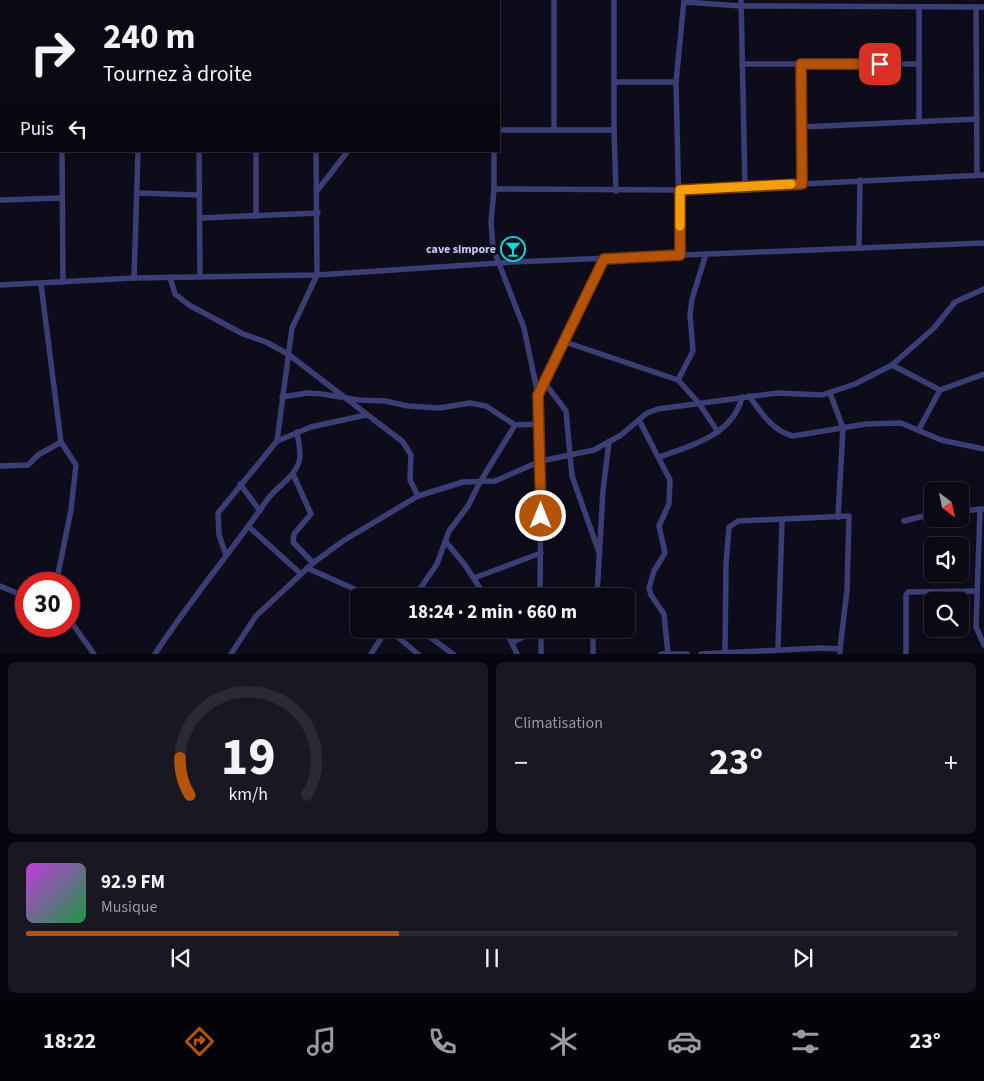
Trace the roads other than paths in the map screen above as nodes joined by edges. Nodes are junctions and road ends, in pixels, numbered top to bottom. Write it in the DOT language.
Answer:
graph roads {
  1 [pos="554,0"];
  2 [pos="614,0"];
  3 [pos="684,1"];
  4 [pos="741,3"];
  5 [pos="918,7"];
  6 [pos="976,7"];
  7 [pos="984,7"];
  8 [pos="742,64"];
  9 [pos="801,64"];
  10 [pos="919,64"];
  11 [pos="615,82"];
  12 [pos="676,82"];
  13 [pos="977,119"];
  14 [pos="920,122"];
  15 [pos="802,127"];
  16 [pos="500,130"];
  17 [pos="554,130"];
  18 [pos="614,130"];
  19 [pos="62,152"];
  20 [pos="138,152"];
  21 [pos="199,152"];
  22 [pos="256,152"];
  23 [pos="316,152"];
  24 [pos="347,152"];
  25 [pos="494,152"];
  26 [pos="981,175"];
  27 [pos="860,180"];
  28 [pos="802,184"];
  29 [pos="745,186"];
  30 [pos="494,189"];
  31 [pos="680,190"];
  32 [pos="317,191"];
  33 [pos="616,191"];
  34 [pos="138,193"];
  35 [pos="199,195"];
  36 [pos="62,198"];
  37 [pos="0,200"];
  38 [pos="318,213"];
  39 [pos="256,216"];
  40 [pos="200,218"];
  41 [pos="984,243"];
  42 [pos="859,248"];
  43 [pos="706,254"];
  44 [pos="680,255"];
  45 [pos="604,259"];
  46 [pos="499,263"];
  47 [pos="317,275"];
  48 [pos="170,277"];
  49 [pos="200,277"];
  50 [pos="134,278"];
  51 [pos="63,282"];
  52 [pos="41,284"];
  53 [pos="0,285"];
  54 [pos="984,289"];
  55 [pos="565,342"];
  56 [pos="288,354"];
  57 [pos="892,365"];
  58 [pos="984,374"];
  59 [pos="678,380"];
  60 [pos="544,382"];
  61 [pos="940,390"];
  62 [pos="830,392"];
  63 [pos="538,395"];
  64 [pos="749,396"];
  65 [pos="282,397"];
  66 [pos="742,397"];
  67 [pos="345,398"];
  68 [pos="698,402"];
  69 [pos="366,415"];
  70 [pos="639,420"];
  71 [pos="539,424"];
  72 [pos="516,425"];
  73 [pos="844,428"];
  74 [pos="919,430"];
  75 [pos="297,432"];
  76 [pos="718,432"];
  77 [pos="277,441"];
  78 [pos="61,442"];
  79 [pos="609,442"];
  80 [pos="984,449"];
  81 [pos="572,455"];
  82 [pos="659,457"];
  83 [pos="541,461"];
  84 [pos="0,466"];
  85 [pos="292,474"];
  86 [pos="480,482"];
  87 [pos="240,484"];
  88 [pos="418,496"];
  89 [pos="982,509"];
  90 [pos="260,511"];
  91 [pos="969,511"];
  92 [pos="924,516"];
  93 [pos="838,517"];
  94 [pos="782,520"];
  95 [pos="904,521"];
  96 [pos="249,527"];
  97 [pos="446,542"];
  98 [pos="541,553"];
  99 [pos="226,555"];
  100 [pos="600,555"];
  101 [pos="313,563"];
  102 [pos="307,568"];
  103 [pos="59,572"];
  104 [pos="301,574"];
  105 [pos="474,578"];
  106 [pos="0,586"];
  107 [pos="356,588"];
  108 [pos="420,588"];
  109 [pos="480,588"];
  110 [pos="540,588"];
  111 [pos="598,588"];
  112 [pos="976,591"];
  113 [pos="15,592"];
  114 [pos="80,634"];
  115 [pos="381,638"];
  116 [pos="398,638"];
  117 [pos="431,638"];
  118 [pos="511,638"];
  119 [pos="521,638"];
  120 [pos="540,638"];
  121 [pos="593,638"];
  122 [pos="513,642"];
  123 [pos="984,645"];
  124 [pos="778,649"];
  125 [pos="840,651"];
  126 [pos="758,652"];
  127 [pos="668,653"];
  128 [pos="725,653"];
  129 [pos="94,654"];
  130 [pos="155,654"];
  131 [pos="231,654"];
  132 [pos="371,654"];
  133 [pos="418,654"];
  134 [pos="453,654"];
  135 [pos="516,654"];
  136 [pos="541,654"];
  137 [pos="593,654"];
  138 [pos="661,654"];
  139 [pos="687,654"];
  140 [pos="701,654"];
  141 [pos="906,654"];
  1 -- 17 [label="street"];
  2 -- 11 [label="street"];
  3 -- 4 [label="street"];
  3 -- 12 [label="street"];
  4 -- 5 [label="street"];
  4 -- 8 [label="street"];
  5 -- 6 [label="street"];
  5 -- 10 [label="street"];
  6 -- 7 [label="street"];
  6 -- 13 [label="street"];
  8 -- 9 [label="street"];
  8 -- 29 [label="street"];
  9 -- 10 [label="street"];
  9 -- 15 [label="street"];
  10 -- 14 [label="street"];
  11 -- 12 [label="street"];
  11 -- 18 [label="street"];
  12 -- 31 [label="street"];
  13 -- 14 [label="street"];
  13 -- 26 [label="street"];
  14 -- 15 [label="street"];
  15 -- 28 [label="street"];
  16 -- 17 [label="street"];
  17 -- 18 [label="street"];
  18 -- 33 [label="street"];
  19 -- 36 [label="street"];
  20 -- 34 [label="street"];
  21 -- 35 [label="street"];
  22 -- 39 [label="street"];
  23 -- 32 [label="street"];
  24 -- 32 [label="street"];
  25 -- 30 [label="street"];
  26 -- 27 [label="street"];
  27 -- 28 [label="street"];
  27 -- 42 [label="street"];
  28 -- 29 [label="street"];
  29 -- 31 [label="street"];
  30 -- 33 [label="street"];
  30 -- 46 [label="street"];
  31 -- 33 [label="street"];
  31 -- 44 [label="street"];
  32 -- 38 [label="street"];
  34 -- 35 [label="street"];
  34 -- 50 [label="street"];
  35 -- 40 [label="street"];
  36 -- 37 [label="street"];
  36 -- 51 [label="street"];
  38 -- 39 [label="street"];
  38 -- 47 [label="street"];
  39 -- 40 [label="street"];
  40 -- 49 [label="street"];
  41 -- 42 [label="street"];
  42 -- 43 [label="street"];
  43 -- 44 [label="street"];
  43 -- 59 [label="street"];
  44 -- 45 [label="street"];
  45 -- 46 [label="street"];
  45 -- 55 [label="street"];
  46 -- 47 [label="street"];
  46 -- 63 [label="street"];
  47 -- 49 [label="street"];
  47 -- 56 [label="street"];
  48 -- 49 [label="street"];
  48 -- 50 [label="street"];
  48 -- 56 [label="street"];
  50 -- 51 [label="street"];
  51 -- 52 [label="street"];
  52 -- 53 [label="street"];
  52 -- 78 [label="street"];
  54 -- 57 [label="street"];
  55 -- 59 [label="street"];
  55 -- 60 [label="street"];
  56 -- 65 [label="street"];
  56 -- 67 [label="street"];
  57 -- 61 [label="street"];
  57 -- 62 [label="street"];
  58 -- 61 [label="street"];
  59 -- 68 [label="street"];
  60 -- 63 [label="street"];
  60 -- 81 [label="street"];
  61 -- 74 [label="street"];
  62 -- 64 [label="street"];
  62 -- 73 [label="street"];
  63 -- 71 [label="street"];
  64 -- 66 [label="street"];
  64 -- 73 [label="street"];
  65 -- 67 [label="street"];
  65 -- 77 [label="street"];
  66 -- 68 [label="street"];
  66 -- 76 [label="street"];
  67 -- 69 [label="street"];
  67 -- 72 [label="street"];
  68 -- 70 [label="street"];
  68 -- 76 [label="street"];
  69 -- 75 [label="street"];
  69 -- 88 [label="street"];
  70 -- 79 [label="street"];
  70 -- 82 [label="street"];
  71 -- 72 [label="street"];
  71 -- 83 [label="street"];
  72 -- 86 [label="street"];
  73 -- 74 [label="street"];
  73 -- 93 [label="street"];
  74 -- 80 [label="street"];
  75 -- 77 [label="street"];
  75 -- 85 [label="street"];
  76 -- 82 [label="street"];
  77 -- 87 [label="street"];
  78 -- 84 [label="street"];
  78 -- 103 [label="street"];
  79 -- 81 [label="street"];
  79 -- 100 [label="street"];
  81 -- 83 [label="street"];
  81 -- 100 [label="street"];
  82 -- 127 [label="street"];
  83 -- 86 [label="street"];
  83 -- 98 [label="street"];
  85 -- 90 [label="street"];
  85 -- 101 [label="street"];
  86 -- 88 [label="street"];
  86 -- 97 [label="street"];
  87 -- 90 [label="street"];
  87 -- 99 [label="street"];
  88 -- 101 [label="street"];
  89 -- 91 [label="street"];
  89 -- 112 [label="street"];
  90 -- 96 [label="street"];
  92 -- 95 [label="street"];
  93 -- 94 [label="street"];
  93 -- 125 [label="street"];
  94 -- 124 [label="street"];
  94 -- 128 [label="street"];
  96 -- 99 [label="street"];
  96 -- 104 [label="street"];
  97 -- 105 [label="street"];
  97 -- 108 [label="street"];
  98 -- 105 [label="street"];
  98 -- 110 [label="street"];
  99 -- 130 [label="street"];
  100 -- 111 [label="street"];
  101 -- 102 [label="street"];
  102 -- 104 [label="street"];
  102 -- 107 [label="street"];
  104 -- 131 [label="street"];
  105 -- 109 [label="street"];
  106 -- 113 [label="street"];
  112 -- 123 [label="street"];
  112 -- 141 [label="street"];
  114 -- 129 [label="street"];
  115 -- 132 [label="street"];
  116 -- 133 [label="street"];
  117 -- 134 [label="street"];
  118 -- 122 [label="street"];
  119 -- 122 [label="street"];
  120 -- 136 [label="street"];
  121 -- 137 [label="street"];
  122 -- 135 [label="street"];
  124 -- 125 [label="street"];
  124 -- 126 [label="street"];
  126 -- 128 [label="street"];
  127 -- 138 [label="street"];
  127 -- 139 [label="street"];
  128 -- 140 [label="street"];
}
